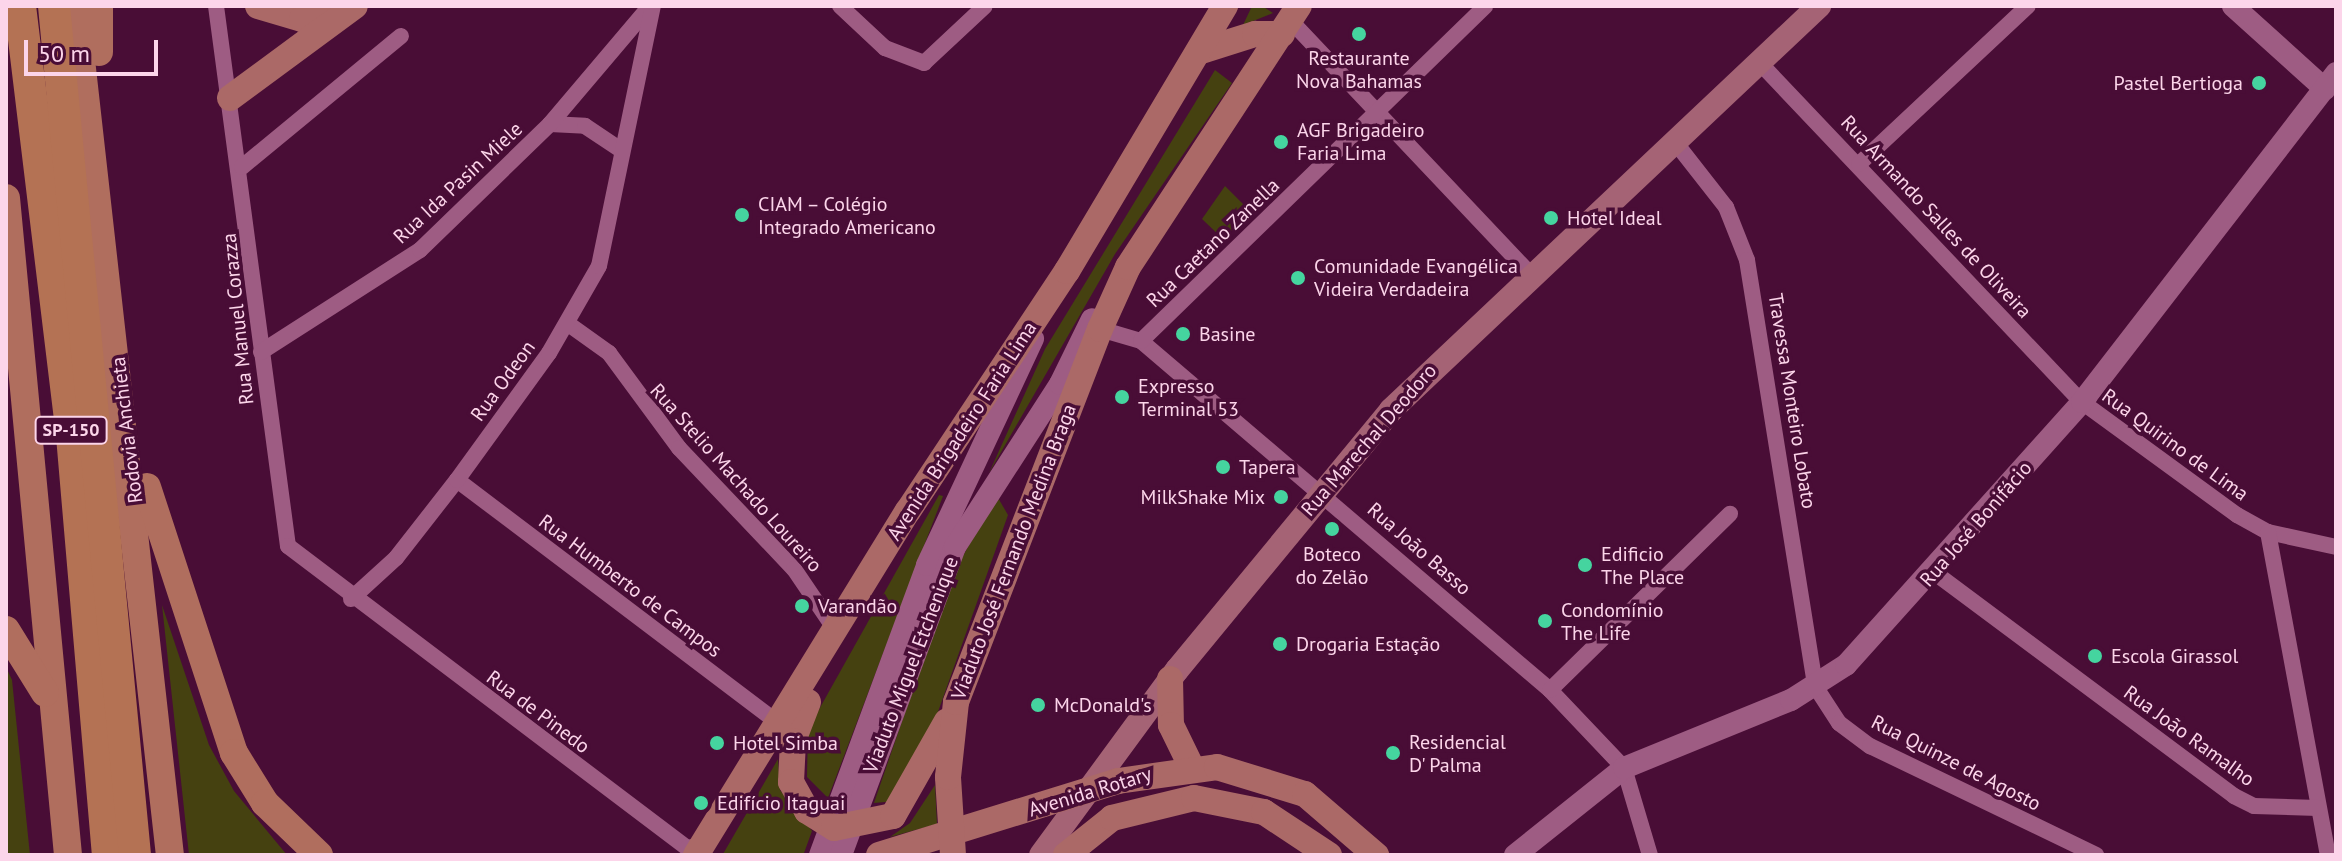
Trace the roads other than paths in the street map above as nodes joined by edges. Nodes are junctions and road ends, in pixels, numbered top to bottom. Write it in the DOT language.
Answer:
graph roads {
  1 [pos="20,6"];
  2 [pos="54,6"];
  3 [pos="75,6"];
  4 [pos="99,6"];
  5 [pos="216,6"];
  6 [pos="258,6"];
  7 [pos="651,6"];
  8 [pos="840,6"];
  9 [pos="985,6"];
  10 [pos="1225,6"];
  11 [pos="1485,6"];
  12 [pos="1819,6"];
  13 [pos="2028,6"];
  14 [pos="2233,6"];
  15 [pos="353,8"];
  16 [pos="1290,20"];
  17 [pos="401,36"];
  18 [pos="1201,51"];
  19 [pos="1759,62"];
  20 [pos="2332,86"];
  21 [pos="230,98"];
  22 [pos="1379,111"];
  23 [pos="550,124"];
  24 [pos="1675,142"];
  25 [pos="621,150"];
  26 [pos="1859,164"];
  27 [pos="242,167"];
  28 [pos="98,176"];
  29 [pos="6,198"];
  30 [pos="1067,271"];
  31 [pos="1530,274"];
  32 [pos="1122,279"];
  33 [pos="567,323"];
  34 [pos="1100,329"];
  35 [pos="1141,341"];
  36 [pos="261,352"];
  37 [pos="2082,402"];
  38 [pos="126,422"];
  39 [pos="457,480"];
  40 [pos="1323,493"];
  41 [pos="1730,514"];
  42 [pos="2268,532"];
  43 [pos="2336,547"];
  44 [pos="1935,573"];
  45 [pos="351,599"];
  46 [pos="6,630"];
  47 [pos="836,631"];
  48 [pos="1170,679"];
  49 [pos="1815,686"];
  50 [pos="890,690"];
  51 [pos="1550,690"];
  52 [pos="956,702"];
  53 [pos="56,719"];
  54 [pos="780,724"];
  55 [pos="1192,768"];
  56 [pos="1624,768"];
  57 [pos="1082,792"];
  58 [pos="2318,808"];
  59 [pos="952,845"];
  60 [pos="700,850"];
  61 [pos="68,855"];
  62 [pos="108,855"];
  63 [pos="135,855"];
  64 [pos="170,855"];
  65 [pos="319,855"];
  66 [pos="820,855"];
  67 [pos="841,855"];
  68 [pos="879,855"];
  69 [pos="1041,855"];
  70 [pos="1066,855"];
  71 [pos="1329,855"];
  72 [pos="1376,855"];
  73 [pos="1515,855"];
  74 [pos="1650,855"];
  75 [pos="2096,855"];
  76 [pos="2328,855"];
  1 -- 62 [label="highway, SP-150"];
  2 -- 63 [label="highway, Rodovia Anchieta / SP-150"];
  3 -- 28 [label="highway, Rodovia Anchieta / SP-150"];
  4 -- 28 [label="highway"];
  5 -- 21 [label="street, Rua Manuel Corazza"];
  6 -- 15 [label="main road"];
  7 -- 23 [label="street, Rua Ida Pasin Miele"];
  7 -- 25 [label="street, Rua Odeon"];
  8 -- 9 [label="street"];
  10 -- 18 [label="main road, Avenida Brigadeiro Faria Lima"];
  11 -- 22 [label="street, Rua Caetano Zanella"];
  12 -- 19 [label="main road, Rua Marechal Deodoro"];
  13 -- 26 [label="street"];
  14 -- 20 [label="street"];
  15 -- 21 [label="main road"];
  16 -- 18 [label="main road"];
  16 -- 22 [label="street"];
  16 -- 32 [label="main road"];
  17 -- 27 [label="street"];
  18 -- 30 [label="main road, Avenida Brigadeiro Faria Lima"];
  19 -- 24 [label="main road, Rua Marechal Deodoro"];
  19 -- 26 [label="street, Rua Armando Salles de Oliveira"];
  20 -- 37 [label="street, Rua José Bonifácio"];
  21 -- 27 [label="street, Rua Manuel Corazza"];
  22 -- 31 [label="street"];
  22 -- 35 [label="street, Rua Caetano Zanella"];
  23 -- 25 [label="street"];
  23 -- 36 [label="street, Rua Ida Pasin Miele"];
  24 -- 31 [label="main road, Rua Marechal Deodoro"];
  24 -- 49 [label="street, Travessa Monteiro Lobato"];
  25 -- 33 [label="street, Rua Odeon"];
  26 -- 37 [label="street, Rua Armando Salles de Oliveira"];
  27 -- 36 [label="street, Rua Manuel Corazza"];
  28 -- 38 [label="highway, Rodovia Anchieta / SP-150"];
  29 -- 53 [label="highway, SP-150"];
  30 -- 47 [label="main road, Avenida Brigadeiro Faria Lima"];
  30 -- 50 [label="street, Viaduto Miguel Etchenique"];
  31 -- 40 [label="main road, Rua Marechal Deodoro"];
  32 -- 34 [label="main road, Viaduto José Fernando Medina Braga"];
  32 -- 50 [label="street, Viaduto Miguel Etchenique"];
  33 -- 39 [label="street, Rua Odeon"];
  33 -- 47 [label="street, Rua Stelio Machado Loureiro"];
  34 -- 35 [label="street, Rua João Basso"];
  34 -- 52 [label="main road, Viaduto José Fernando Medina Braga"];
  35 -- 40 [label="street, Rua João Basso"];
  36 -- 45 [label="street, Rua Manuel Corazza"];
  37 -- 42 [label="street, Rua Quirino de Lima"];
  37 -- 44 [label="street, Rua José Bonifácio"];
  38 -- 64 [label="highway, Rodovia Anchieta / SP-150"];
  38 -- 65 [label="highway"];
  39 -- 45 [label="street, Rua Odeon"];
  39 -- 54 [label="street, Rua Humberto de Campos"];
  40 -- 48 [label="main road, Rua Marechal Deodoro"];
  40 -- 51 [label="street, Rua João Basso"];
  41 -- 51 [label="street"];
  42 -- 43 [label="street, Rua Quirino de Lima"];
  42 -- 58 [label="street"];
  44 -- 49 [label="street, Rua José Bonifácio"];
  44 -- 58 [label="street, Rua João Ramalho"];
  45 -- 60 [label="street, Rua de Pinedo"];
  46 -- 53 [label="highway"];
  47 -- 52 [label="main road"];
  47 -- 54 [label="main road, Avenida Brigadeiro Faria Lima"];
  48 -- 55 [label="main road"];
  48 -- 57 [label="main road, Rua Marechal Deodoro"];
  49 -- 56 [label="street, Rua José Bonifácio"];
  49 -- 75 [label="street, Rua Quinze de Agosto"];
  50 -- 66 [label="street, Viaduto Miguel Etchenique"];
  50 -- 67 [label="street, Viaduto Miguel Etchenique"];
  51 -- 56 [label="street, Rua João Basso"];
  52 -- 59 [label="main road, Viaduto José Fernando Medina Braga"];
  53 -- 61 [label="highway, SP-150"];
  54 -- 60 [label="main road, Avenida Brigadeiro Faria Lima"];
  55 -- 57 [label="main road, Avenida Rotary"];
  55 -- 72 [label="main road, Avenida Rotary"];
  56 -- 73 [label="street, Rua José Bonifácio"];
  56 -- 74 [label="street, Rua João Basso"];
  57 -- 59 [label="main road, Avenida Rotary"];
  57 -- 69 [label="main road, Rua Marechal Deodoro"];
  58 -- 76 [label="street"];
  59 -- 68 [label="main road, Avenida Rotary"];
  70 -- 71 [label="main road, Avenida Rotary"];
}
